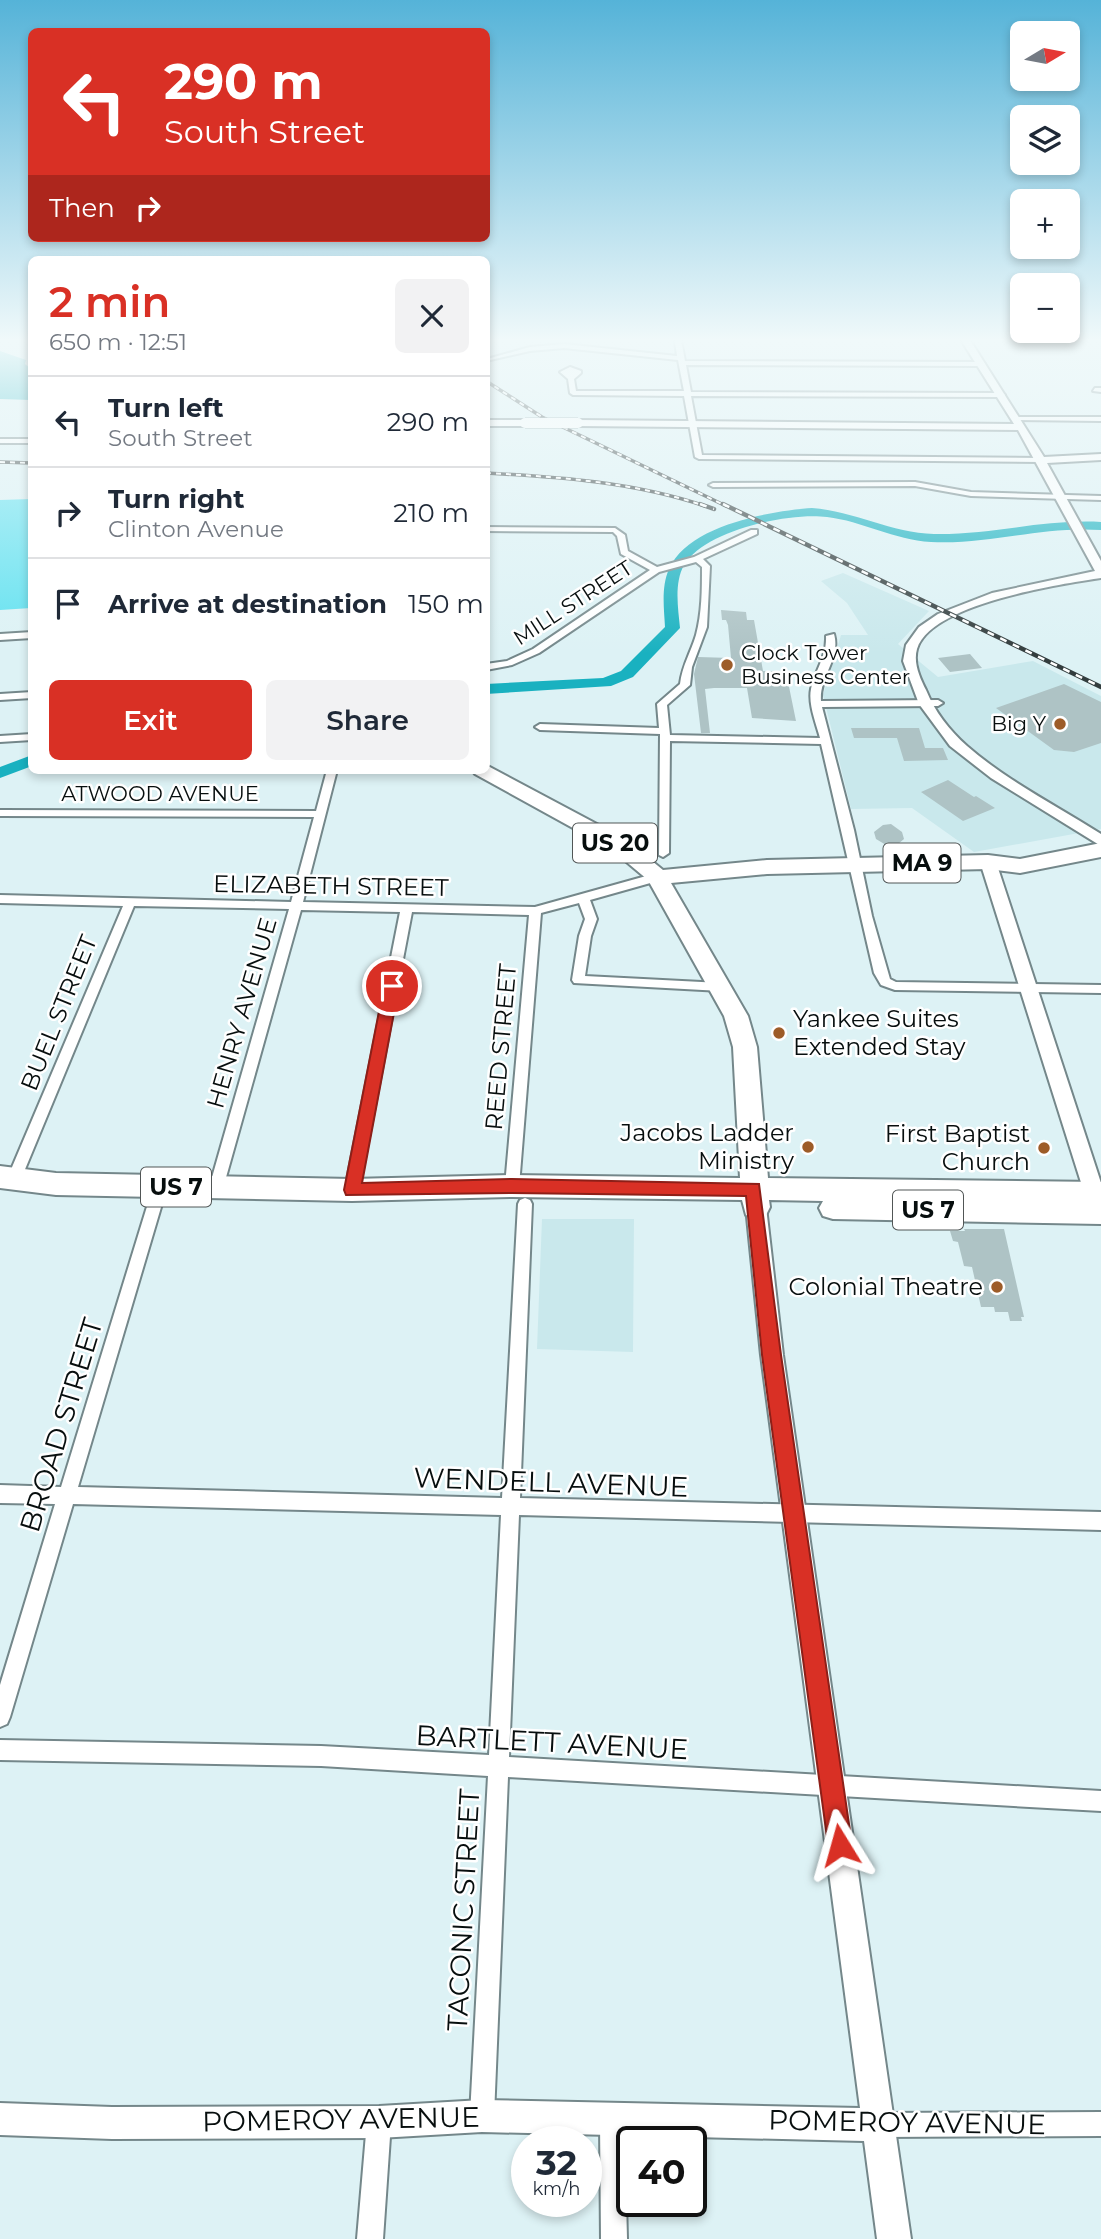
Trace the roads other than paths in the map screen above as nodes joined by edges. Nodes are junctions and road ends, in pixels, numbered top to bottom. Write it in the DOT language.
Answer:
graph roads {
  1 [pos="697,444"];
  2 [pos="1031,444"];
  3 [pos="1101,457"];
  4 [pos="1040,460"];
  5 [pos="713,485"];
  6 [pos="1061,496"];
  7 [pos="1101,498"];
  8 [pos="490,529"];
  9 [pos="754,532"];
  10 [pos="697,559"];
  11 [pos="661,569"];
  12 [pos="1100,578"];
  13 [pos="28,635"];
  14 [pos="831,636"];
  15 [pos="0,637"];
  16 [pos="490,666"];
  17 [pos="28,695"];
  18 [pos="0,697"];
  19 [pos="931,703"];
  20 [pos="816,704"];
  21 [pos="540,727"];
  22 [pos="664,735"];
  23 [pos="28,737"];
  24 [pos="0,739"];
  25 [pos="825,741"];
  26 [pos="331,774"];
  27 [pos="489,774"];
  28 [pos="0,813"];
  29 [pos="320,814"];
  30 [pos="1100,838"];
  31 [pos="663,853"];
  32 [pos="988,862"];
  33 [pos="855,865"];
  34 [pos="657,877"];
  35 [pos="0,898"];
  36 [pos="584,899"];
  37 [pos="130,902"];
  38 [pos="296,906"];
  39 [pos="407,909"];
  40 [pos="535,911"];
  41 [pos="721,987"];
  42 [pos="1029,987"];
  43 [pos="1101,989"];
  44 [pos="7,1178"];
  45 [pos="160,1187"];
  46 [pos="216,1188"];
  47 [pos="352,1190"];
  48 [pos="519,1195"];
  49 [pos="755,1198"];
  50 [pos="1095,1203"];
  51 [pos="0,1494"];
  52 [pos="67,1495"];
  53 [pos="510,1508"];
  54 [pos="795,1515"];
  55 [pos="1101,1521"];
  56 [pos="0,1717"];
  57 [pos="0,1750"];
  58 [pos="498,1765"];
  59 [pos="831,1785"];
  60 [pos="1101,1801"];
  61 [pos="482,2116"];
  62 [pos="0,2119"];
  63 [pos="612,2121"];
  64 [pos="379,2122"];
  65 [pos="1101,2124"];
  66 [pos="879,2125"];
  67 [pos="370,2239"];
  68 [pos="614,2239"];
  69 [pos="894,2239"];
  1 -- 4 [label="street"];
  2 -- 4 [label="street"];
  3 -- 4 [label="street"];
  4 -- 6 [label="street"];
  5 -- 6 [label="street"];
  6 -- 7 [label="street"];
  6 -- 12 [label="street"];
  8 -- 11 [label="street"];
  9 -- 10 [label="street, MILL STREET"];
  10 -- 11 [label="street, MILL STREET"];
  10 -- 22 [label="street"];
  11 -- 16 [label="street, MILL STREET"];
  12 -- 19 [label="street"];
  12 -- 19 [label="street"];
  13 -- 15 [label="street"];
  14 -- 20 [label="street"];
  17 -- 18 [label="street"];
  19 -- 20 [label="street"];
  19 -- 30 [label="street"];
  20 -- 25 [label="street"];
  21 -- 22 [label="street"];
  22 -- 25 [label="street"];
  22 -- 31 [label="street"];
  23 -- 24 [label="street"];
  25 -- 33 [label="street"];
  26 -- 29 [label="street, HENRY AVENUE"];
  27 -- 34 [label="highway, US 20"];
  28 -- 29 [label="street, ATWOOD AVENUE"];
  29 -- 38 [label="street, HENRY AVENUE"];
  30 -- 32 [label="highway, MA 9"];
  32 -- 33 [label="highway, MA 9"];
  32 -- 42 [label="street"];
  33 -- 34 [label="highway, MA 9"];
  33 -- 42 [label="street"];
  34 -- 36 [label="street, ELIZABETH STREET"];
  34 -- 41 [label="highway, US 20"];
  35 -- 37 [label="street, ELIZABETH STREET"];
  36 -- 40 [label="street, ELIZABETH STREET"];
  36 -- 41 [label="street"];
  37 -- 38 [label="street, ELIZABETH STREET"];
  37 -- 44 [label="street, BUEL STREET"];
  38 -- 39 [label="street, ELIZABETH STREET"];
  38 -- 46 [label="street, HENRY AVENUE"];
  39 -- 40 [label="street, ELIZABETH STREET"];
  39 -- 47 [label="street"];
  40 -- 48 [label="street, REED STREET"];
  41 -- 49 [label="highway, US 20"];
  42 -- 43 [label="street"];
  42 -- 50 [label="street"];
  44 -- 45 [label="highway, US 7"];
  45 -- 46 [label="highway, US 7"];
  45 -- 52 [label="street, BROAD STREET"];
  46 -- 47 [label="highway, US 7"];
  47 -- 48 [label="highway, US 7"];
  48 -- 49 [label="highway, US 7"];
  48 -- 53 [label="street, TACONIC STREET"];
  49 -- 50 [label="highway, US 7"];
  49 -- 54 [label="street"];
  51 -- 52 [label="street, WENDELL AVENUE"];
  52 -- 53 [label="street, WENDELL AVENUE"];
  52 -- 56 [label="street, BROAD STREET"];
  53 -- 54 [label="street, WENDELL AVENUE"];
  53 -- 58 [label="street, TACONIC STREET"];
  54 -- 55 [label="street, WENDELL AVENUE"];
  54 -- 59 [label="street"];
  57 -- 58 [label="street, BARTLETT AVENUE"];
  58 -- 59 [label="street, BARTLETT AVENUE"];
  58 -- 61 [label="street, TACONIC STREET"];
  59 -- 60 [label="street, BARTLETT AVENUE"];
  59 -- 66 [label="street"];
  61 -- 63 [label="street, POMEROY AVENUE"];
  61 -- 64 [label="street, POMEROY AVENUE"];
  62 -- 64 [label="street, POMEROY AVENUE"];
  63 -- 66 [label="street, POMEROY AVENUE"];
  63 -- 68 [label="street"];
  64 -- 67 [label="street"];
  65 -- 66 [label="street, POMEROY AVENUE"];
  66 -- 69 [label="street"];
}
